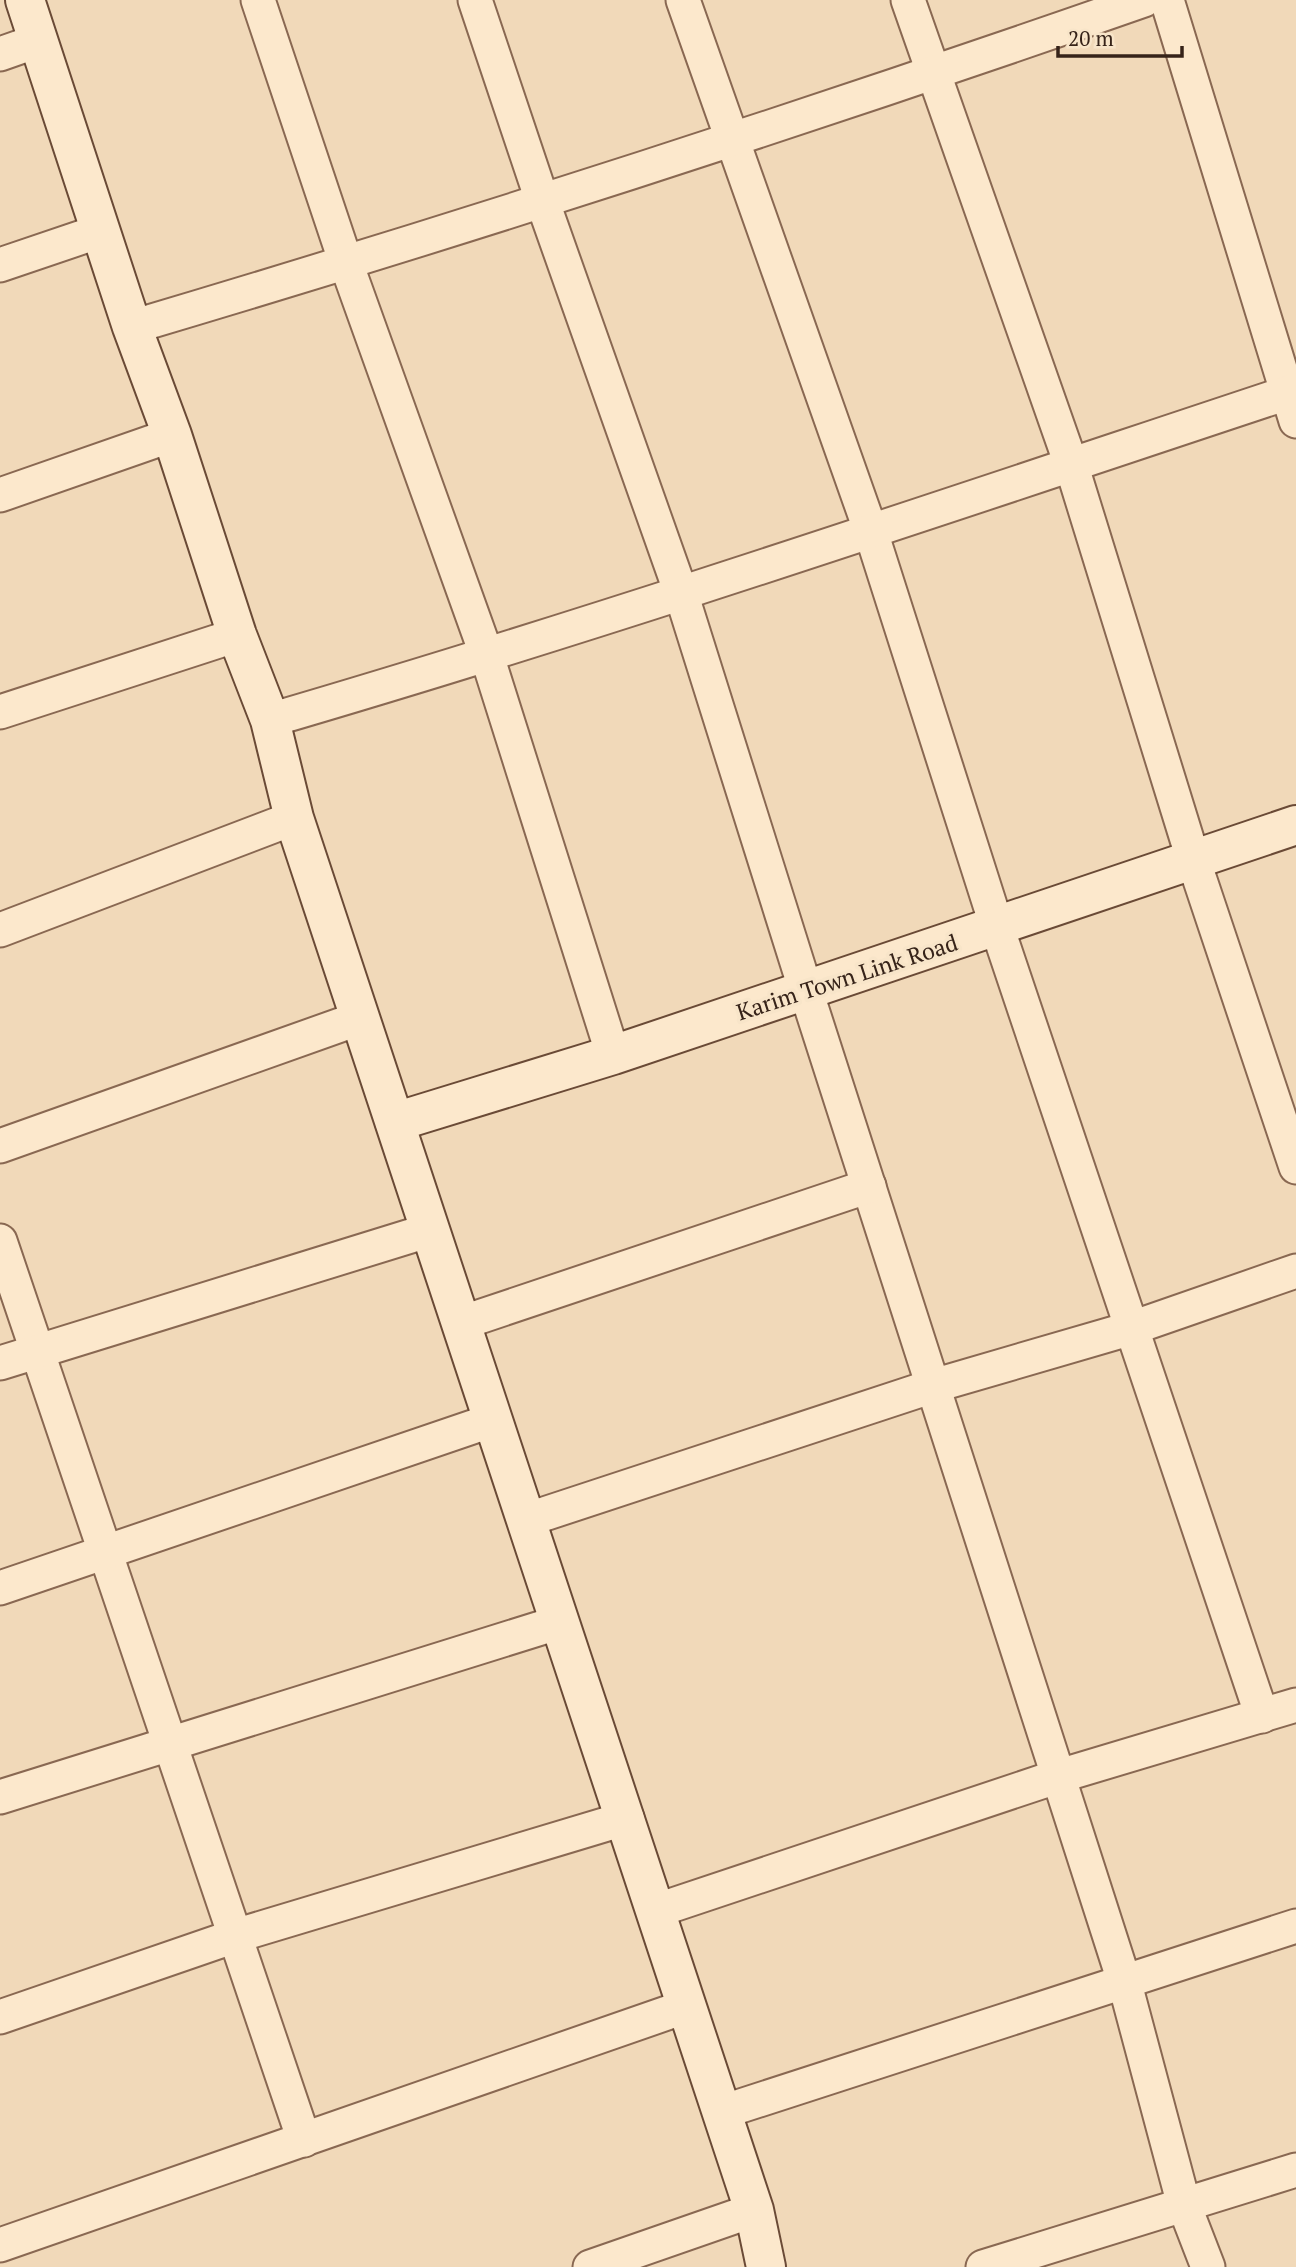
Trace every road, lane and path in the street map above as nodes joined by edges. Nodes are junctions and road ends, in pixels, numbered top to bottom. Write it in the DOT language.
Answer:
graph roads {
  1 [pos="24,0"];
  2 [pos="258,0"];
  3 [pos="475,0"];
  4 [pos="683,0"];
  5 [pos="908,0"];
  6 [pos="1144,0"];
  7 [pos="1167,0"];
  8 [pos="37,41"];
  9 [pos="0,54"];
  10 [pos="933,74"];
  11 [pos="730,140"];
  12 [pos="542,200"];
  13 [pos="100,231"];
  14 [pos="346,264"];
  15 [pos="0,265"];
  16 [pos="132,327"];
  17 [pos="1293,401"];
  18 [pos="172,435"];
  19 [pos="1072,467"];
  20 [pos="0,495"];
  21 [pos="871,532"];
  22 [pos="681,593"];
  23 [pos="237,635"];
  24 [pos="487,656"];
  25 [pos="0,712"];
  26 [pos="270,720"];
  27 [pos="294,818"];
  28 [pos="1296,825"];
  29 [pos="1194,862"];
  30 [pos="997,928"];
  31 [pos="0,930"];
  32 [pos="806,991"];
  33 [pos="360,1018"];
  34 [pos="613,1055"];
  35 [pos="394,1122"];
  36 [pos="0,1146"];
  37 [pos="1296,1167"];
  38 [pos="869,1186"];
  39 [pos="430,1230"];
  40 [pos="0,1241"];
  41 [pos="1296,1271"];
  42 [pos="461,1324"];
  43 [pos="1132,1328"];
  44 [pos="37,1349"];
  45 [pos="0,1363"];
  46 [pos="933,1387"];
  47 [pos="493,1420"];
  48 [pos="526,1520"];
  49 [pos="106,1553"];
  50 [pos="0,1588"];
  51 [pos="559,1622"];
  52 [pos="1296,1705"];
  53 [pos="1262,1716"];
  54 [pos="170,1744"];
  55 [pos="1056,1777"];
  56 [pos="0,1797"];
  57 [pos="627,1818"];
  58 [pos="655,1911"];
  59 [pos="1296,1926"];
  60 [pos="234,1936"];
  61 [pos="1125,1984"];
  62 [pos="687,2006"];
  63 [pos="0,2017"];
  64 [pos="722,2112"];
  65 [pos="303,2140"];
  66 [pos="1296,2170"];
  67 [pos="1184,2206"];
  68 [pos="754,2210"];
  69 [pos="0,2245"];
  70 [pos="590,2267"];
  71 [pos="766,2267"];
  72 [pos="983,2267"];
  73 [pos="1208,2267"];
  1 -- 8 [label="street"];
  2 -- 14 [label="street"];
  3 -- 12 [label="street"];
  4 -- 11 [label="street"];
  5 -- 10 [label="street"];
  6 -- 10 [label="street"];
  7 -- 17 [label="street"];
  8 -- 9 [label="street"];
  8 -- 13 [label="street"];
  10 -- 11 [label="street"];
  10 -- 19 [label="street"];
  11 -- 12 [label="street"];
  11 -- 21 [label="street"];
  12 -- 14 [label="street"];
  12 -- 22 [label="street"];
  13 -- 15 [label="street"];
  13 -- 16 [label="street"];
  14 -- 16 [label="street"];
  14 -- 24 [label="street"];
  16 -- 18 [label="street"];
  17 -- 19 [label="street"];
  18 -- 20 [label="street"];
  18 -- 23 [label="street"];
  19 -- 21 [label="street"];
  19 -- 29 [label="street"];
  21 -- 22 [label="street"];
  21 -- 30 [label="street"];
  22 -- 24 [label="street"];
  22 -- 32 [label="street"];
  23 -- 25 [label="street"];
  23 -- 26 [label="street"];
  24 -- 26 [label="street"];
  24 -- 34 [label="street"];
  26 -- 27 [label="street"];
  27 -- 31 [label="street"];
  27 -- 33 [label="street"];
  28 -- 29 [label="street, Karim Town Link Road"];
  29 -- 30 [label="street, Karim Town Link Road"];
  29 -- 37 [label="street"];
  30 -- 32 [label="street, Karim Town Link Road"];
  30 -- 43 [label="street"];
  32 -- 34 [label="street, Karim Town Link Road"];
  32 -- 38 [label="street"];
  33 -- 35 [label="street"];
  33 -- 36 [label="street"];
  34 -- 35 [label="street, Karim Town Link Road"];
  35 -- 39 [label="street"];
  38 -- 42 [label="street"];
  38 -- 46 [label="street"];
  39 -- 42 [label="street"];
  39 -- 44 [label="street"];
  40 -- 44 [label="street"];
  41 -- 43 [label="street"];
  42 -- 47 [label="street"];
  43 -- 46 [label="street"];
  43 -- 53 [label="street"];
  44 -- 45 [label="street"];
  44 -- 49 [label="street"];
  46 -- 48 [label="street"];
  46 -- 55 [label="street"];
  47 -- 48 [label="street"];
  47 -- 49 [label="street"];
  48 -- 51 [label="street"];
  49 -- 50 [label="street"];
  49 -- 54 [label="street"];
  51 -- 54 [label="street"];
  51 -- 57 [label="street"];
  52 -- 53 [label="street"];
  53 -- 55 [label="street"];
  54 -- 56 [label="street"];
  54 -- 60 [label="street"];
  55 -- 58 [label="street"];
  55 -- 61 [label="street"];
  57 -- 58 [label="street"];
  57 -- 60 [label="street"];
  58 -- 62 [label="street"];
  59 -- 61 [label="street"];
  60 -- 63 [label="street"];
  60 -- 65 [label="street"];
  61 -- 64 [label="street"];
  61 -- 67 [label="street"];
  62 -- 64 [label="street"];
  62 -- 65 [label="street"];
  64 -- 68 [label="street"];
  65 -- 69 [label="street"];
  66 -- 67 [label="street"];
  67 -- 72 [label="street"];
  67 -- 73 [label="street"];
  68 -- 70 [label="street"];
  68 -- 71 [label="street"];
}
